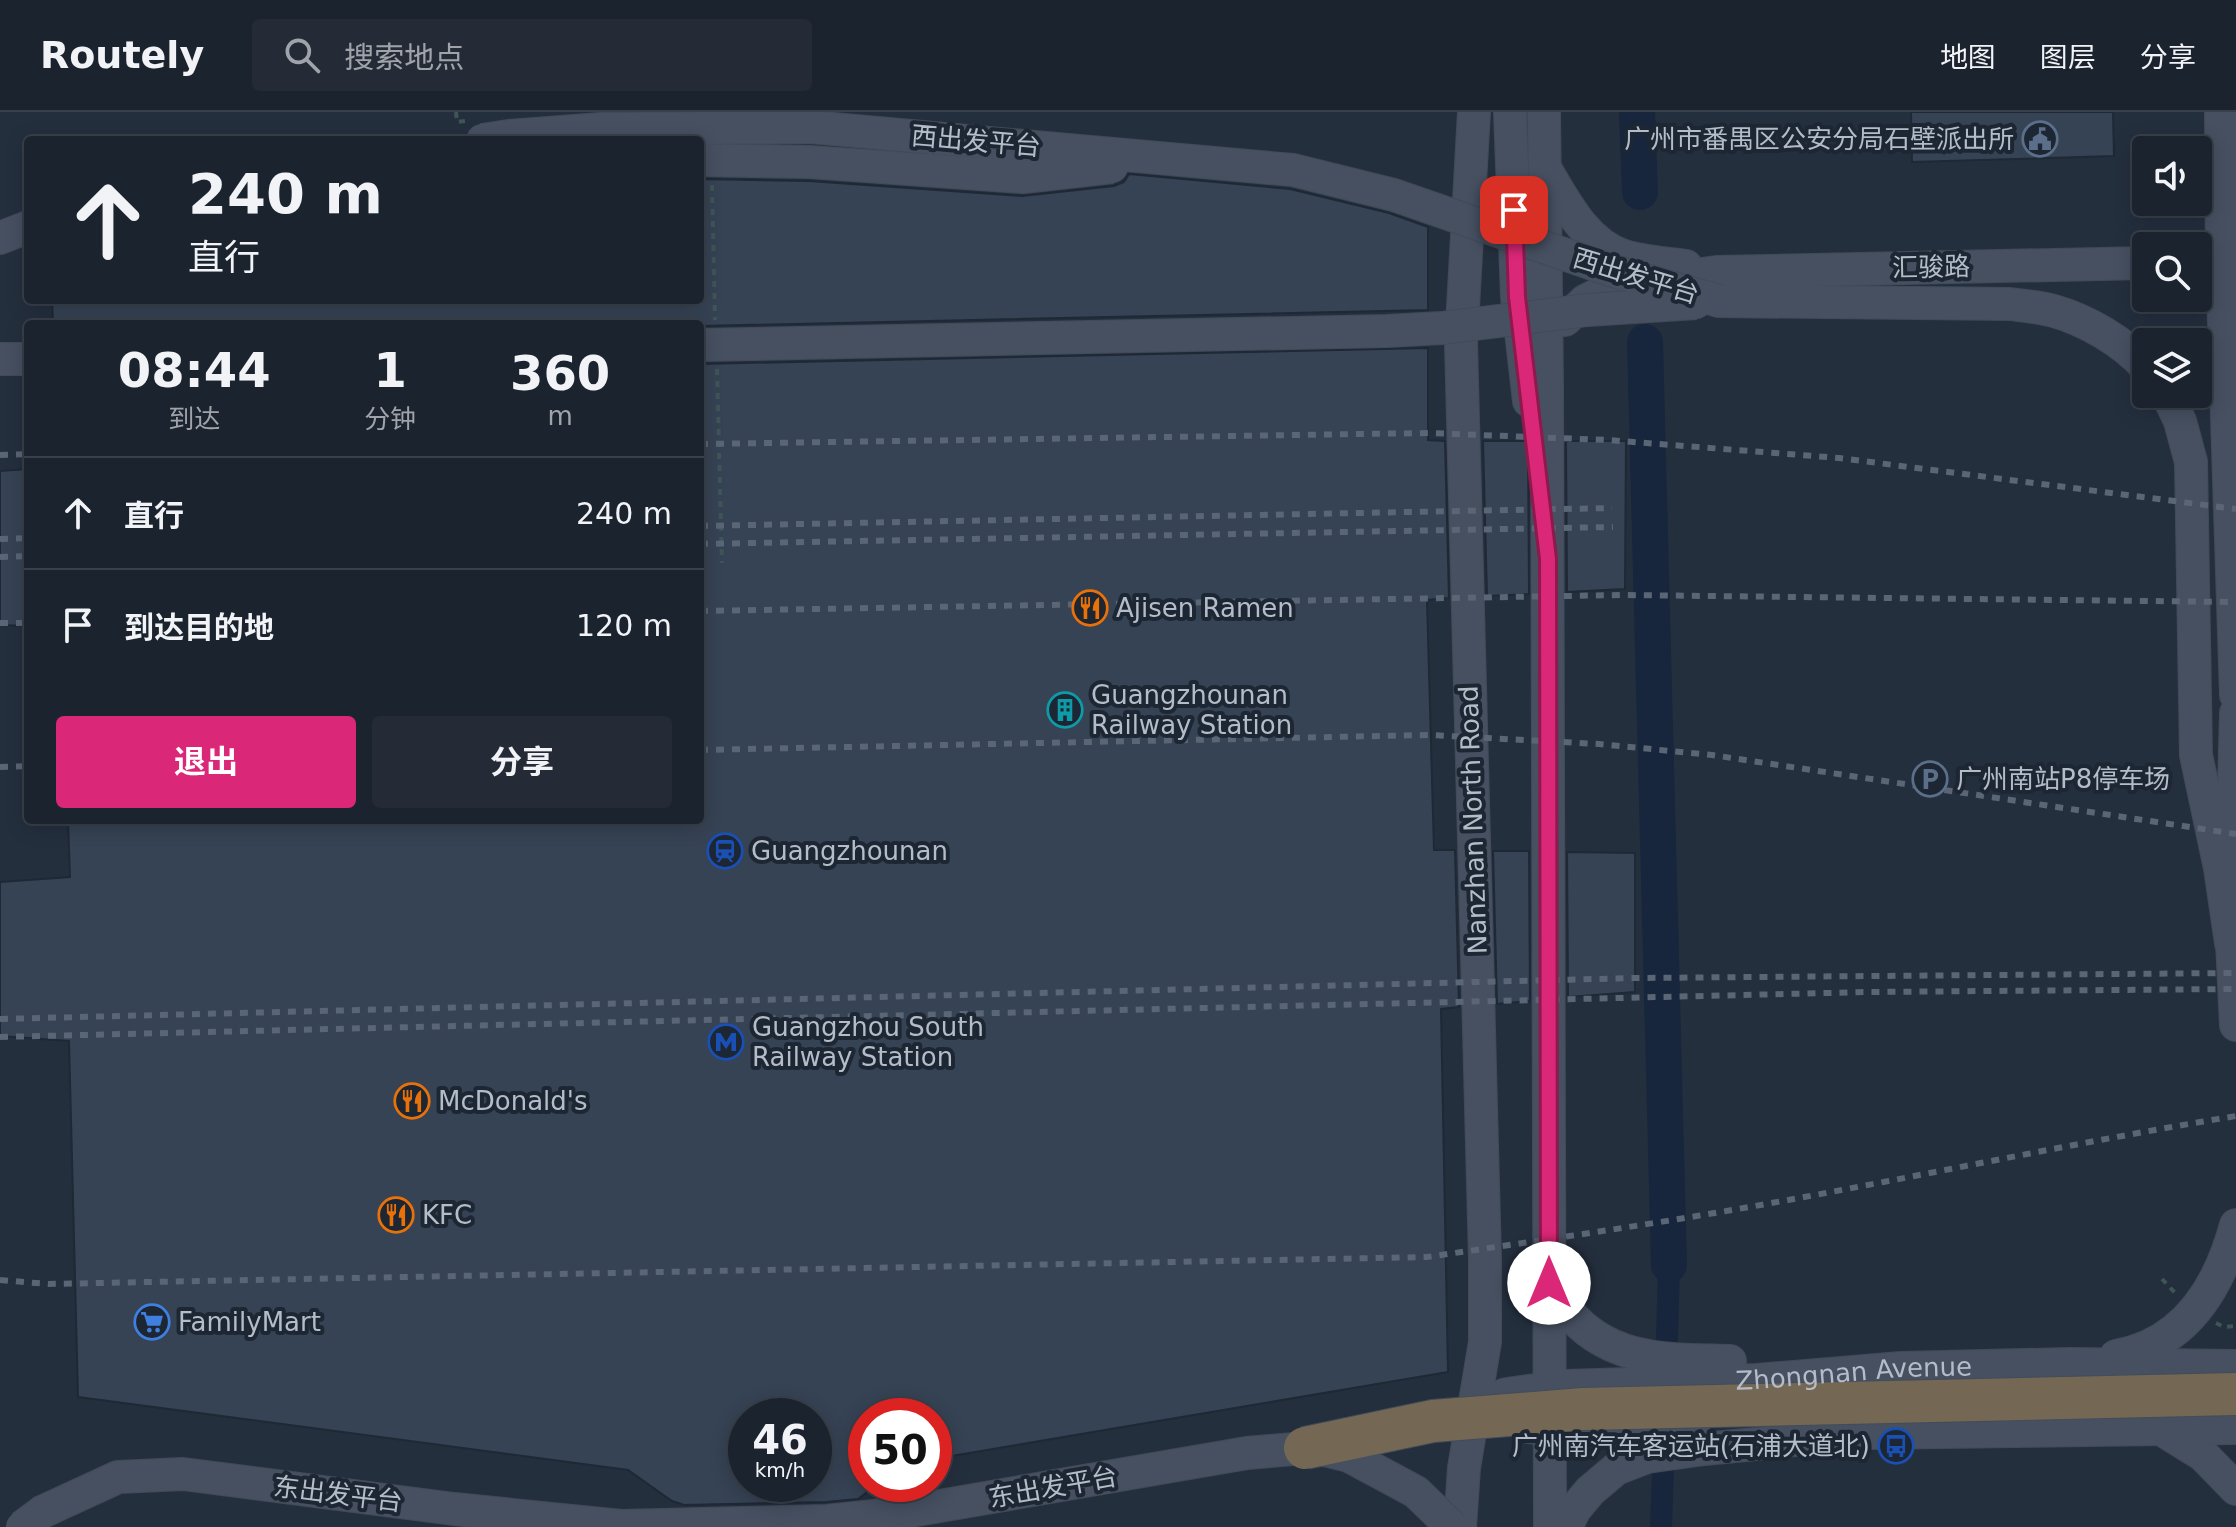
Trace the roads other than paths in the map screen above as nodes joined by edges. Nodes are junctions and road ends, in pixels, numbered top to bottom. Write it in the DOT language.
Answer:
graph roads {
  1 [pos="1474,112"];
  2 [pos="1510,112"];
  3 [pos="1544,112"];
  4 [pos="2221,112"];
  5 [pos="509,136"];
  6 [pos="1183,159"];
  7 [pos="704,160"];
  8 [pos="1545,168"];
  9 [pos="24,229"];
  10 [pos="2212,235"];
  11 [pos="0,238"];
  12 [pos="2132,264"];
  13 [pos="1718,286"];
  14 [pos="2212,295"];
  15 [pos="704,345"];
  16 [pos="2132,352"];
  17 [pos="0,359"];
  18 [pos="24,359"];
  19 [pos="1547,387"];
  20 [pos="2174,408"];
  21 [pos="1548,559"];
  22 [pos="2236,695"];
  23 [pos="2236,713"];
  24 [pos="2231,943"];
  25 [pos="2236,1025"];
  26 [pos="2236,1225"];
  27 [pos="1549,1283"];
  28 [pos="2070,1364"];
  29 [pos="2236,1366"];
  30 [pos="1901,1368"];
  31 [pos="1715,1371"];
  32 [pos="1757,1380"];
  33 [pos="1550,1388"];
  34 [pos="2236,1394"];
  35 [pos="1473,1407"];
  36 [pos="2236,1428"];
  37 [pos="1549,1429"];
  38 [pos="2161,1429"];
  39 [pos="1756,1433"];
  40 [pos="1868,1433"];
  41 [pos="1706,1441"];
  42 [pos="1305,1448"];
  43 [pos="2236,1489"];
  44 [pos="22,1527"];
  45 [pos="1452,1527"];
  46 [pos="1460,1527"];
  47 [pos="1550,1527"];
  48 [pos="1566,1527"];
  1 -- 35 [label="street, Nanzhan North Road"];
  2 -- 21 [label="street"];
  3 -- 8 [label="street"];
  4 -- 10 [label="street"];
  5 -- 6 [label="street, 西出发平台, bridge"];
  6 -- 7 [label="street, 西出发平台, bridge"];
  6 -- 13 [label="street, 西出发平台, bridge"];
  8 -- 13 [label="street"];
  8 -- 19 [label="street"];
  9 -- 11 [label="street"];
  12 -- 13 [label="street, 汇骏路"];
  13 -- 15 [label="street, bridge"];
  13 -- 16 [label="street"];
  13 -- 19 [label="street"];
  14 -- 22 [label="street"];
  17 -- 18 [label="street"];
  19 -- 21 [label="street"];
  20 -- 24 [label="street"];
  21 -- 27 [label="street"];
  23 -- 24 [label="street"];
  24 -- 25 [label="street"];
  26 -- 28 [label="street"];
  27 -- 31 [label="street"];
  27 -- 33 [label="street"];
  28 -- 29 [label="street, Zhongnan Avenue"];
  28 -- 30 [label="street, Zhongnan Avenue"];
  30 -- 31 [label="street"];
  30 -- 32 [label="street, Zhongnan Avenue"];
  31 -- 32 [label="street, Zhongnan Avenue"];
  31 -- 33 [label="street, Zhongnan Avenue"];
  32 -- 39 [label="street"];
  33 -- 35 [label="street, Zhongnan Avenue"];
  33 -- 37 [label="street"];
  34 -- 42 [label="highway, bridge"];
  35 -- 37 [label="street"];
  35 -- 46 [label="street, Nanzhan North Road"];
  36 -- 38 [label="street"];
  37 -- 41 [label="street"];
  37 -- 47 [label="street"];
  38 -- 40 [label="street"];
  38 -- 43 [label="street"];
  39 -- 40 [label="street"];
  39 -- 41 [label="street"];
  40 -- 41 [label="street"];
  41 -- 48 [label="street"];
  42 -- 44 [label="street, 东出发平台, bridge"];
  42 -- 45 [label="street, 东出发平台, bridge"];
}
